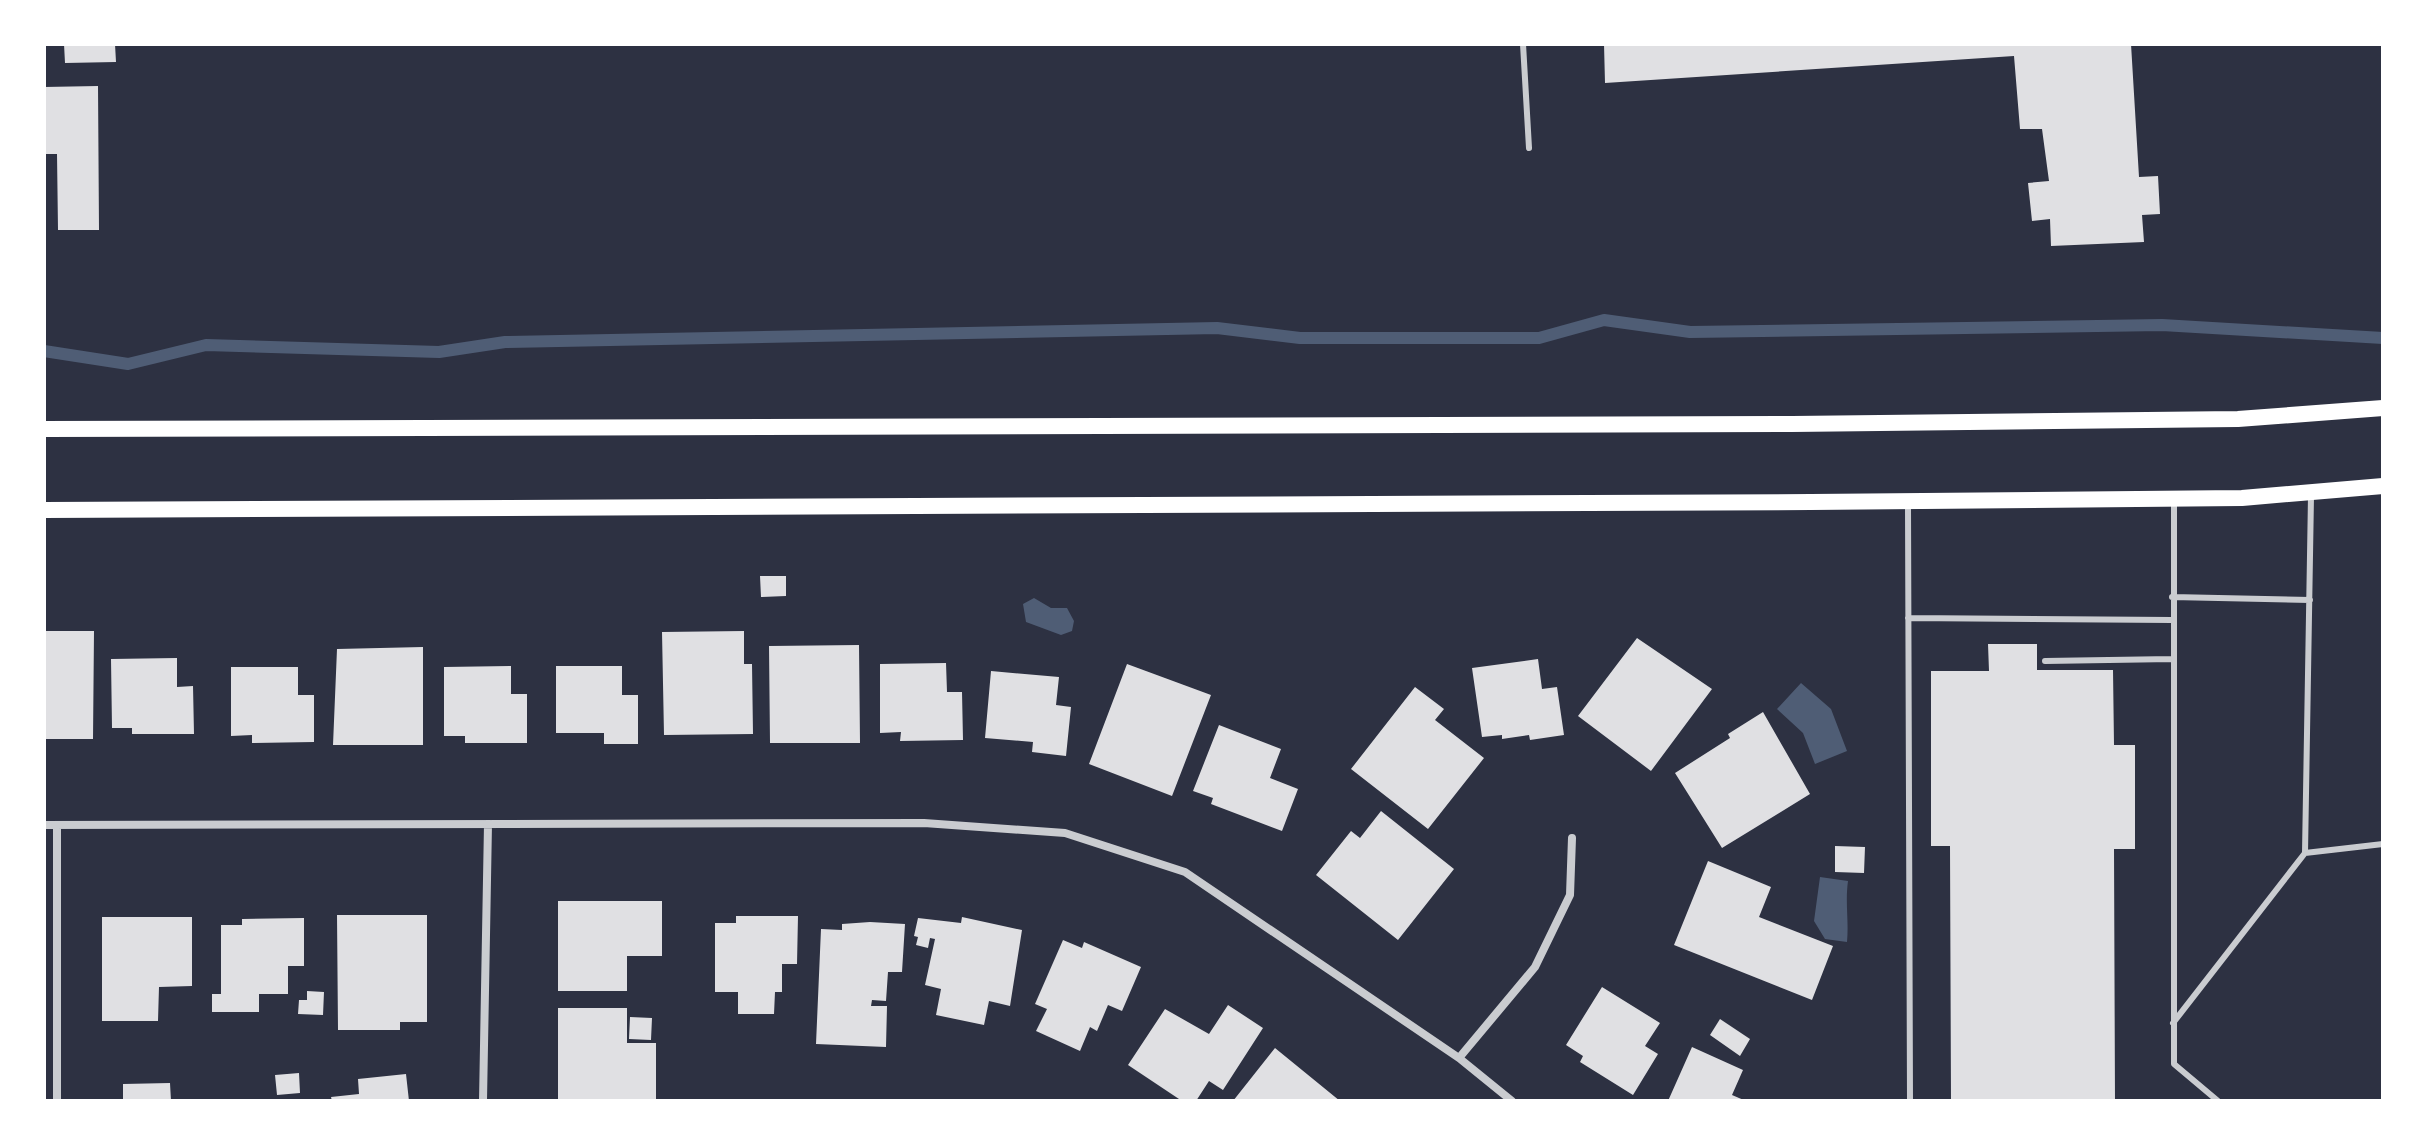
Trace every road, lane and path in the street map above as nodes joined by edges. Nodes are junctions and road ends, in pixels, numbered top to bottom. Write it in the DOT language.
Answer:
graph roads {
  1 [pos="1523,44"];
  2 [pos="1529,148"];
  3 [pos="2383,408"];
  4 [pos="44,429"];
  5 [pos="2383,486"];
  6 [pos="2311,492"];
  7 [pos="2174,498"];
  8 [pos="1908,501"];
  9 [pos="44,510"];
  10 [pos="2172,597"];
  11 [pos="2310,600"];
  12 [pos="1908,618"];
  13 [pos="2172,620"];
  14 [pos="2172,659"];
  15 [pos="2045,661"];
  16 [pos="488,824"];
  17 [pos="44,825"];
  18 [pos="57,826"];
  19 [pos="1572,838"];
  20 [pos="2383,844"];
  21 [pos="2305,853"];
  22 [pos="2173,1023"];
  23 [pos="1459,1058"];
  24 [pos="57,1101"];
  25 [pos="483,1101"];
  26 [pos="1512,1101"];
  27 [pos="1910,1101"];
  28 [pos="2218,1101"];
  1 -- 2 [label="lane"];
  3 -- 4 [label="main road"];
  5 -- 6 [label="main road"];
  6 -- 7 [label="main road"];
  6 -- 11 [label="lane"];
  7 -- 8 [label="main road"];
  7 -- 10 [label="lane"];
  8 -- 9 [label="main road"];
  8 -- 12 [label="lane"];
  10 -- 11 [label="lane"];
  10 -- 13 [label="lane"];
  11 -- 21 [label="lane"];
  12 -- 13 [label="lane"];
  12 -- 27 [label="lane"];
  13 -- 14 [label="lane"];
  14 -- 15 [label="lane"];
  14 -- 22 [label="lane"];
  16 -- 18 [label="street"];
  16 -- 23 [label="street"];
  16 -- 25 [label="street"];
  17 -- 18 [label="street"];
  18 -- 24 [label="street"];
  19 -- 23 [label="street"];
  20 -- 21 [label="lane"];
  21 -- 22 [label="lane"];
  22 -- 28 [label="lane"];
  23 -- 26 [label="street"];
}
